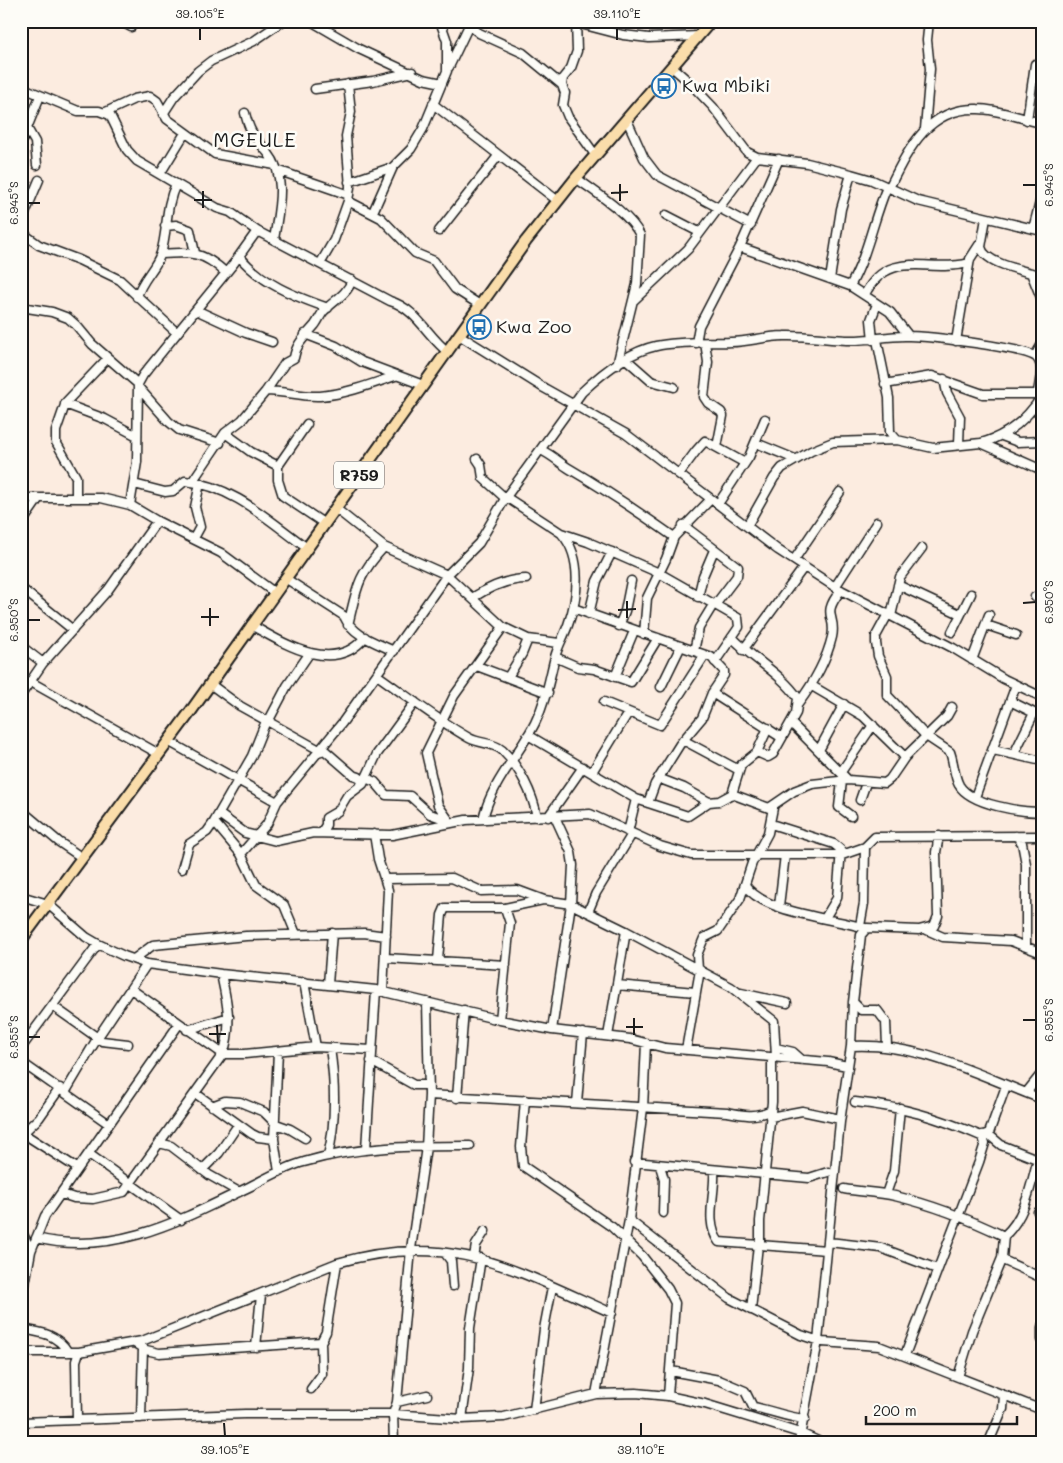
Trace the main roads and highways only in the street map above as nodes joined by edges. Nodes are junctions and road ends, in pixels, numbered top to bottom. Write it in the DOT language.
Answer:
graph roads {
  1 [pos="711,21"];
  2 [pos="21,940"];
  1 -- 2 [label="main road, R759"];
}
